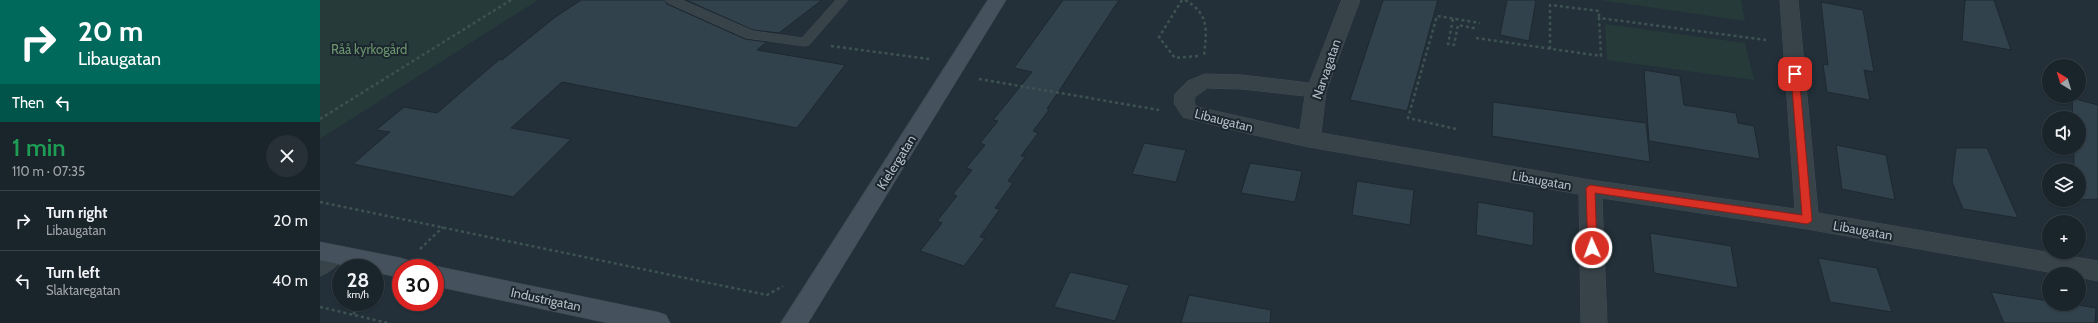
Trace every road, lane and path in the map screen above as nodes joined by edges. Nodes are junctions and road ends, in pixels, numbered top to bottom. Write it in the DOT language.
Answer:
graph roads {
  1 [pos="511,0"];
  2 [pos="672,0"];
  3 [pos="842,0"];
  4 [pos="997,0"];
  5 [pos="1182,0"];
  6 [pos="1185,0"];
  7 [pos="1351,0"];
  8 [pos="1789,0"];
  9 [pos="1599,18"];
  10 [pos="1453,19"];
  11 [pos="1480,23"];
  12 [pos="1478,28"];
  13 [pos="1476,38"];
  14 [pos="805,42"];
  15 [pos="1793,44"];
  16 [pos="1550,49"];
  17 [pos="1204,56"];
  18 [pos="930,59"];
  19 [pos="951,74"];
  20 [pos="1214,81"];
  21 [pos="1316,91"];
  22 [pos="1190,112"];
  23 [pos="320,119"];
  24 [pos="1456,129"];
  25 [pos="1309,139"];
  26 [pos="1590,188"];
  27 [pos="320,202"];
  28 [pos="1807,220"];
  29 [pos="326,258"];
  30 [pos="392,267"];
  31 [pos="2098,271"];
  32 [pos="444,278"];
  33 [pos="786,284"];
  34 [pos="320,307"];
  35 [pos="357,311"];
  36 [pos="353,315"];
  37 [pos="388,323"];
  38 [pos="657,323"];
  39 [pos="794,323"];
  40 [pos="1594,323"];
  1 -- 23 [label="path"];
  2 -- 14 [label="lane"];
  3 -- 14 [label="lane"];
  4 -- 19 [label="street, Kielergatan"];
  5 -- 17 [label="path"];
  6 -- 17 [label="path"];
  7 -- 21 [label="street, Narvagatan"];
  8 -- 15 [label="street"];
  9 -- 15 [label="path"];
  9 -- 16 [label="path"];
  9 -- 16 [label="path"];
  10 -- 11 [label="path"];
  10 -- 12 [label="path"];
  10 -- 24 [label="path"];
  13 -- 16 [label="path"];
  14 -- 18 [label="path"];
  15 -- 28 [label="street"];
  17 -- 20 [label="path"];
  19 -- 22 [label="path"];
  19 -- 39 [label="street, Kielergatan"];
  20 -- 21 [label="street, Libaugatan"];
  20 -- 22 [label="street, Libaugatan"];
  21 -- 25 [label="street, Narvagatan"];
  22 -- 25 [label="street, Libaugatan"];
  25 -- 26 [label="street, Libaugatan"];
  26 -- 28 [label="street, Libaugatan"];
  26 -- 40 [label="street"];
  27 -- 33 [label="path"];
  28 -- 31 [label="street, Libaugatan"];
  29 -- 30 [label="street"];
  32 -- 38 [label="street, Industrigatan"];
  34 -- 36 [label="path"];
  35 -- 36 [label="path"];
  36 -- 37 [label="path"];
}
